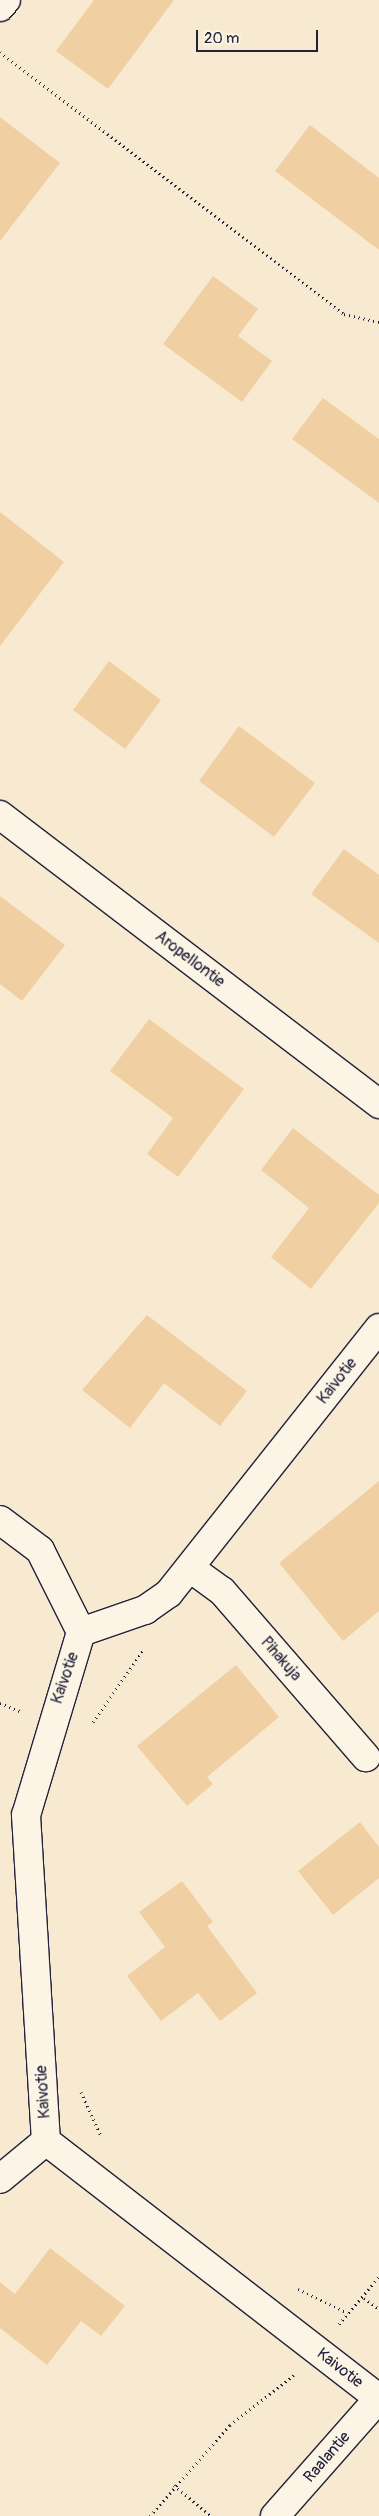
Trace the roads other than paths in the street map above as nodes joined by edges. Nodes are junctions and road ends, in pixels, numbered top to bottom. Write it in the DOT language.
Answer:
graph roads {
  1 [pos="6,0"];
  2 [pos="0,7"];
  3 [pos="0,815"];
  4 [pos="379,1104"];
  5 [pos="379,1328"];
  6 [pos="0,1520"];
  7 [pos="190,1568"];
  8 [pos="81,1632"];
  9 [pos="366,1757"];
  10 [pos="46,2141"];
  11 [pos="0,2180"];
  12 [pos="379,2398"];
  13 [pos="275,2516"];
  1 -- 2 [label="street"];
  3 -- 4 [label="street, Aropellontie"];
  5 -- 7 [label="street, Kaivotie"];
  6 -- 8 [label="street, Kaivotie"];
  7 -- 8 [label="street, Kaivotie"];
  7 -- 9 [label="street, Pihakuja"];
  8 -- 10 [label="street, Kaivotie"];
  10 -- 11 [label="street"];
  10 -- 12 [label="street, Kaivotie"];
  12 -- 13 [label="street, Raalantie"];
}
